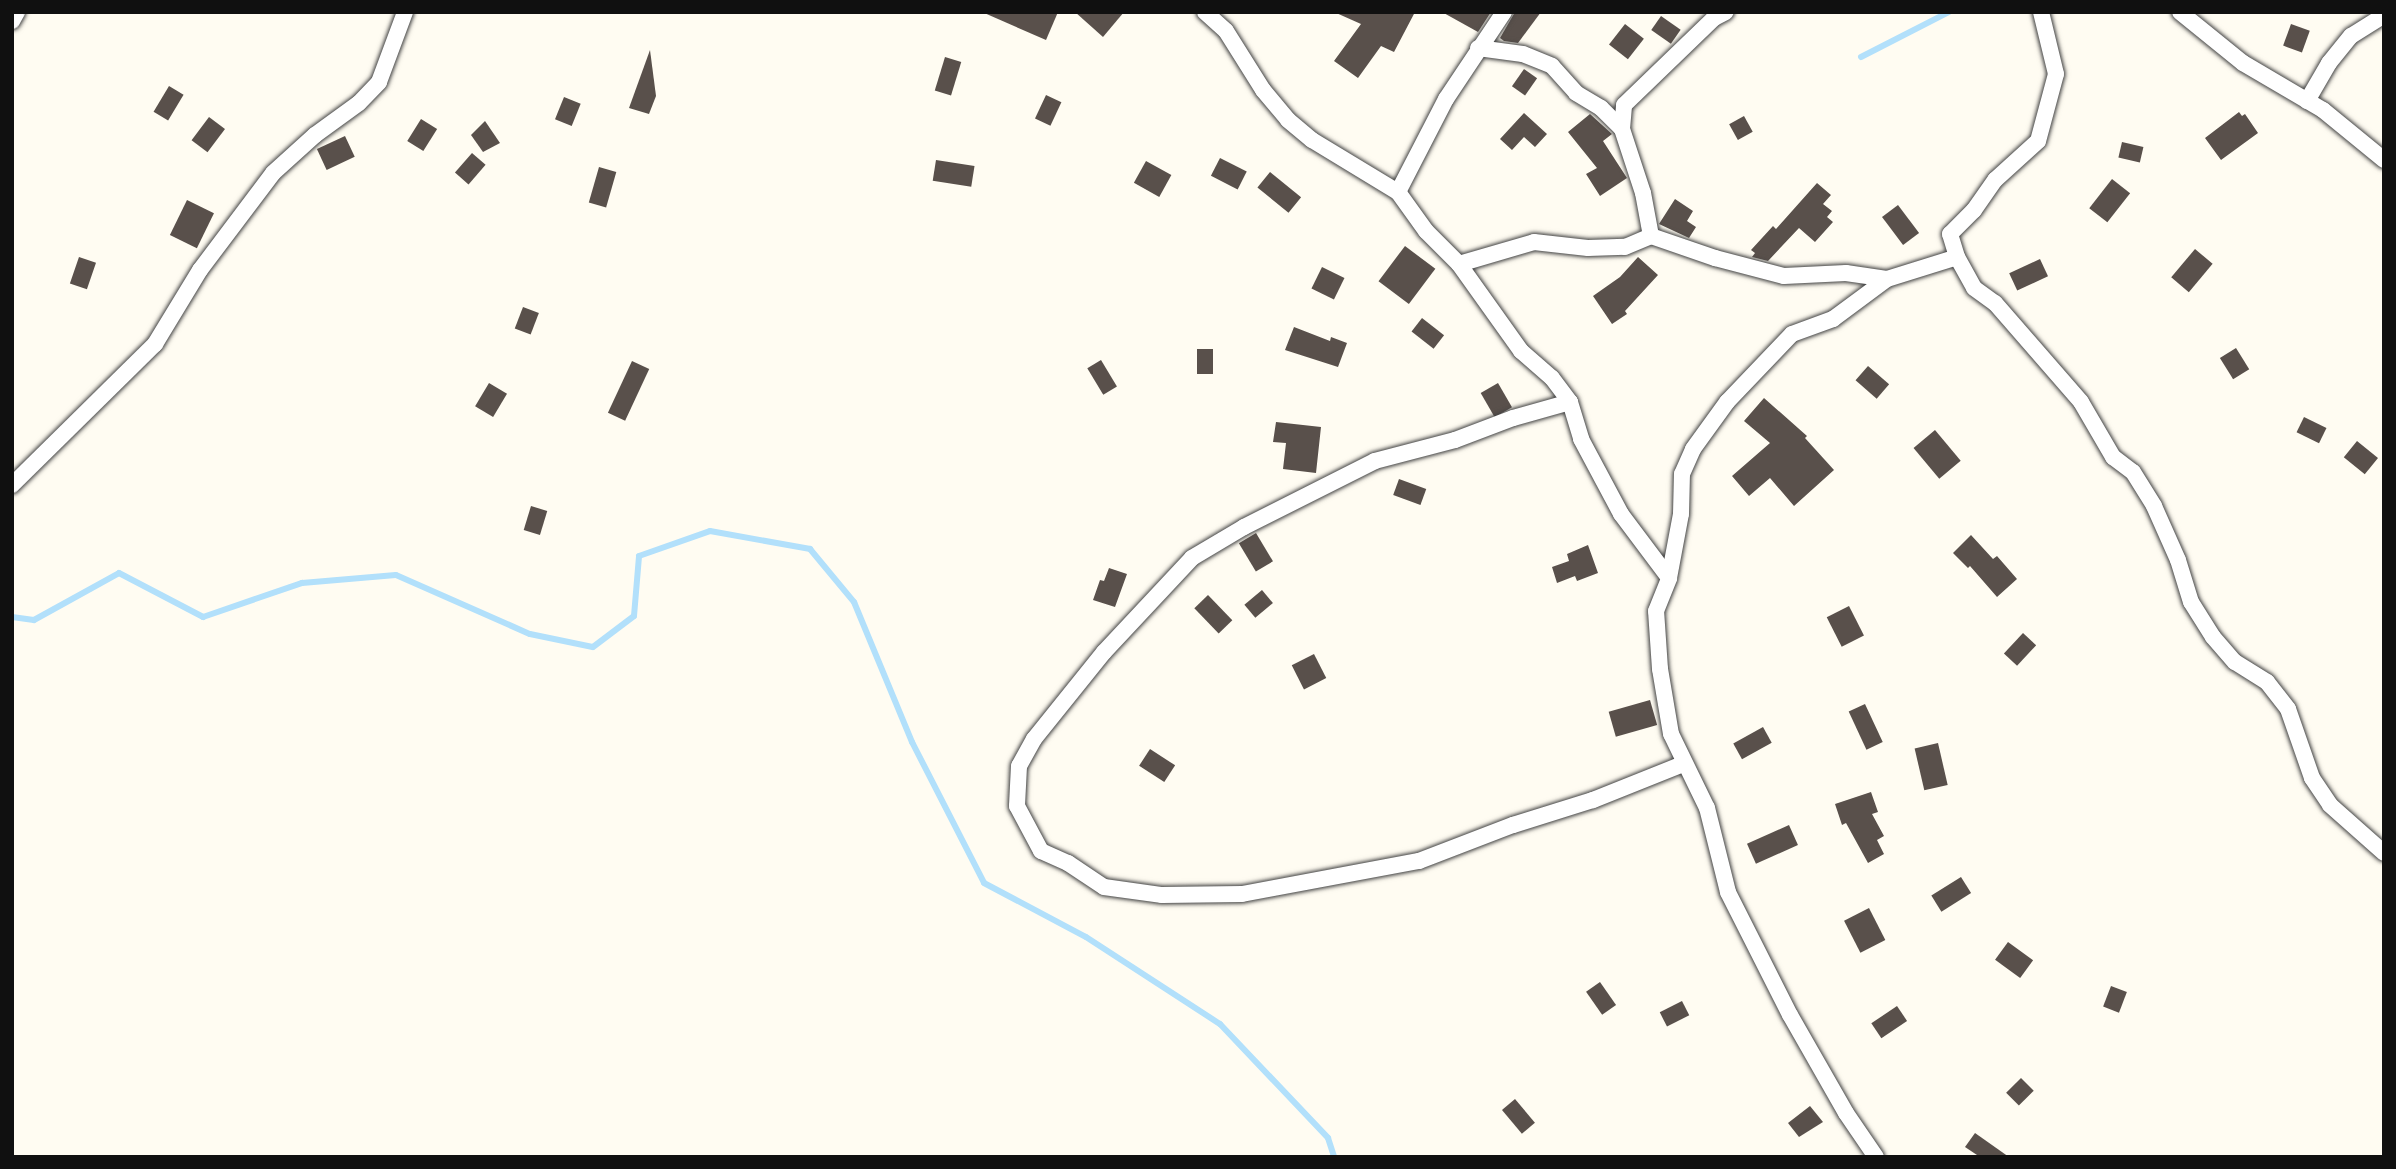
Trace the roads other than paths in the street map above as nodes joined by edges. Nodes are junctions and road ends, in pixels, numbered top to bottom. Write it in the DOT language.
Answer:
graph roads {
  1 [pos="17,12"];
  2 [pos="405,12"];
  3 [pos="1205,12"];
  4 [pos="1504,12"];
  5 [pos="1726,12"];
  6 [pos="2041,12"];
  7 [pos="2180,12"];
  8 [pos="2384,15"];
  9 [pos="12,21"];
  10 [pos="1478,48"];
  11 [pos="2307,101"];
  12 [pos="1622,129"];
  13 [pos="2384,160"];
  14 [pos="1398,192"];
  15 [pos="1651,236"];
  16 [pos="1958,257"];
  17 [pos="1459,264"];
  18 [pos="1887,279"];
  19 [pos="1570,402"];
  20 [pos="12,485"];
  21 [pos="1669,579"];
  22 [pos="1683,764"];
  23 [pos="2384,853"];
  24 [pos="1876,1157"];
  1 -- 9 [label="street"];
  2 -- 20 [label="street"];
  3 -- 14 [label="street"];
  4 -- 10 [label="street"];
  5 -- 12 [label="street"];
  6 -- 16 [label="street"];
  7 -- 11 [label="street"];
  8 -- 11 [label="street"];
  10 -- 12 [label="street"];
  10 -- 14 [label="street"];
  11 -- 13 [label="street"];
  12 -- 15 [label="street"];
  14 -- 17 [label="street"];
  15 -- 17 [label="street"];
  15 -- 18 [label="street"];
  16 -- 18 [label="street"];
  16 -- 23 [label="street"];
  17 -- 19 [label="street"];
  18 -- 21 [label="street"];
  19 -- 21 [label="street"];
  19 -- 22 [label="street"];
  21 -- 22 [label="street"];
  22 -- 24 [label="street"];
}
